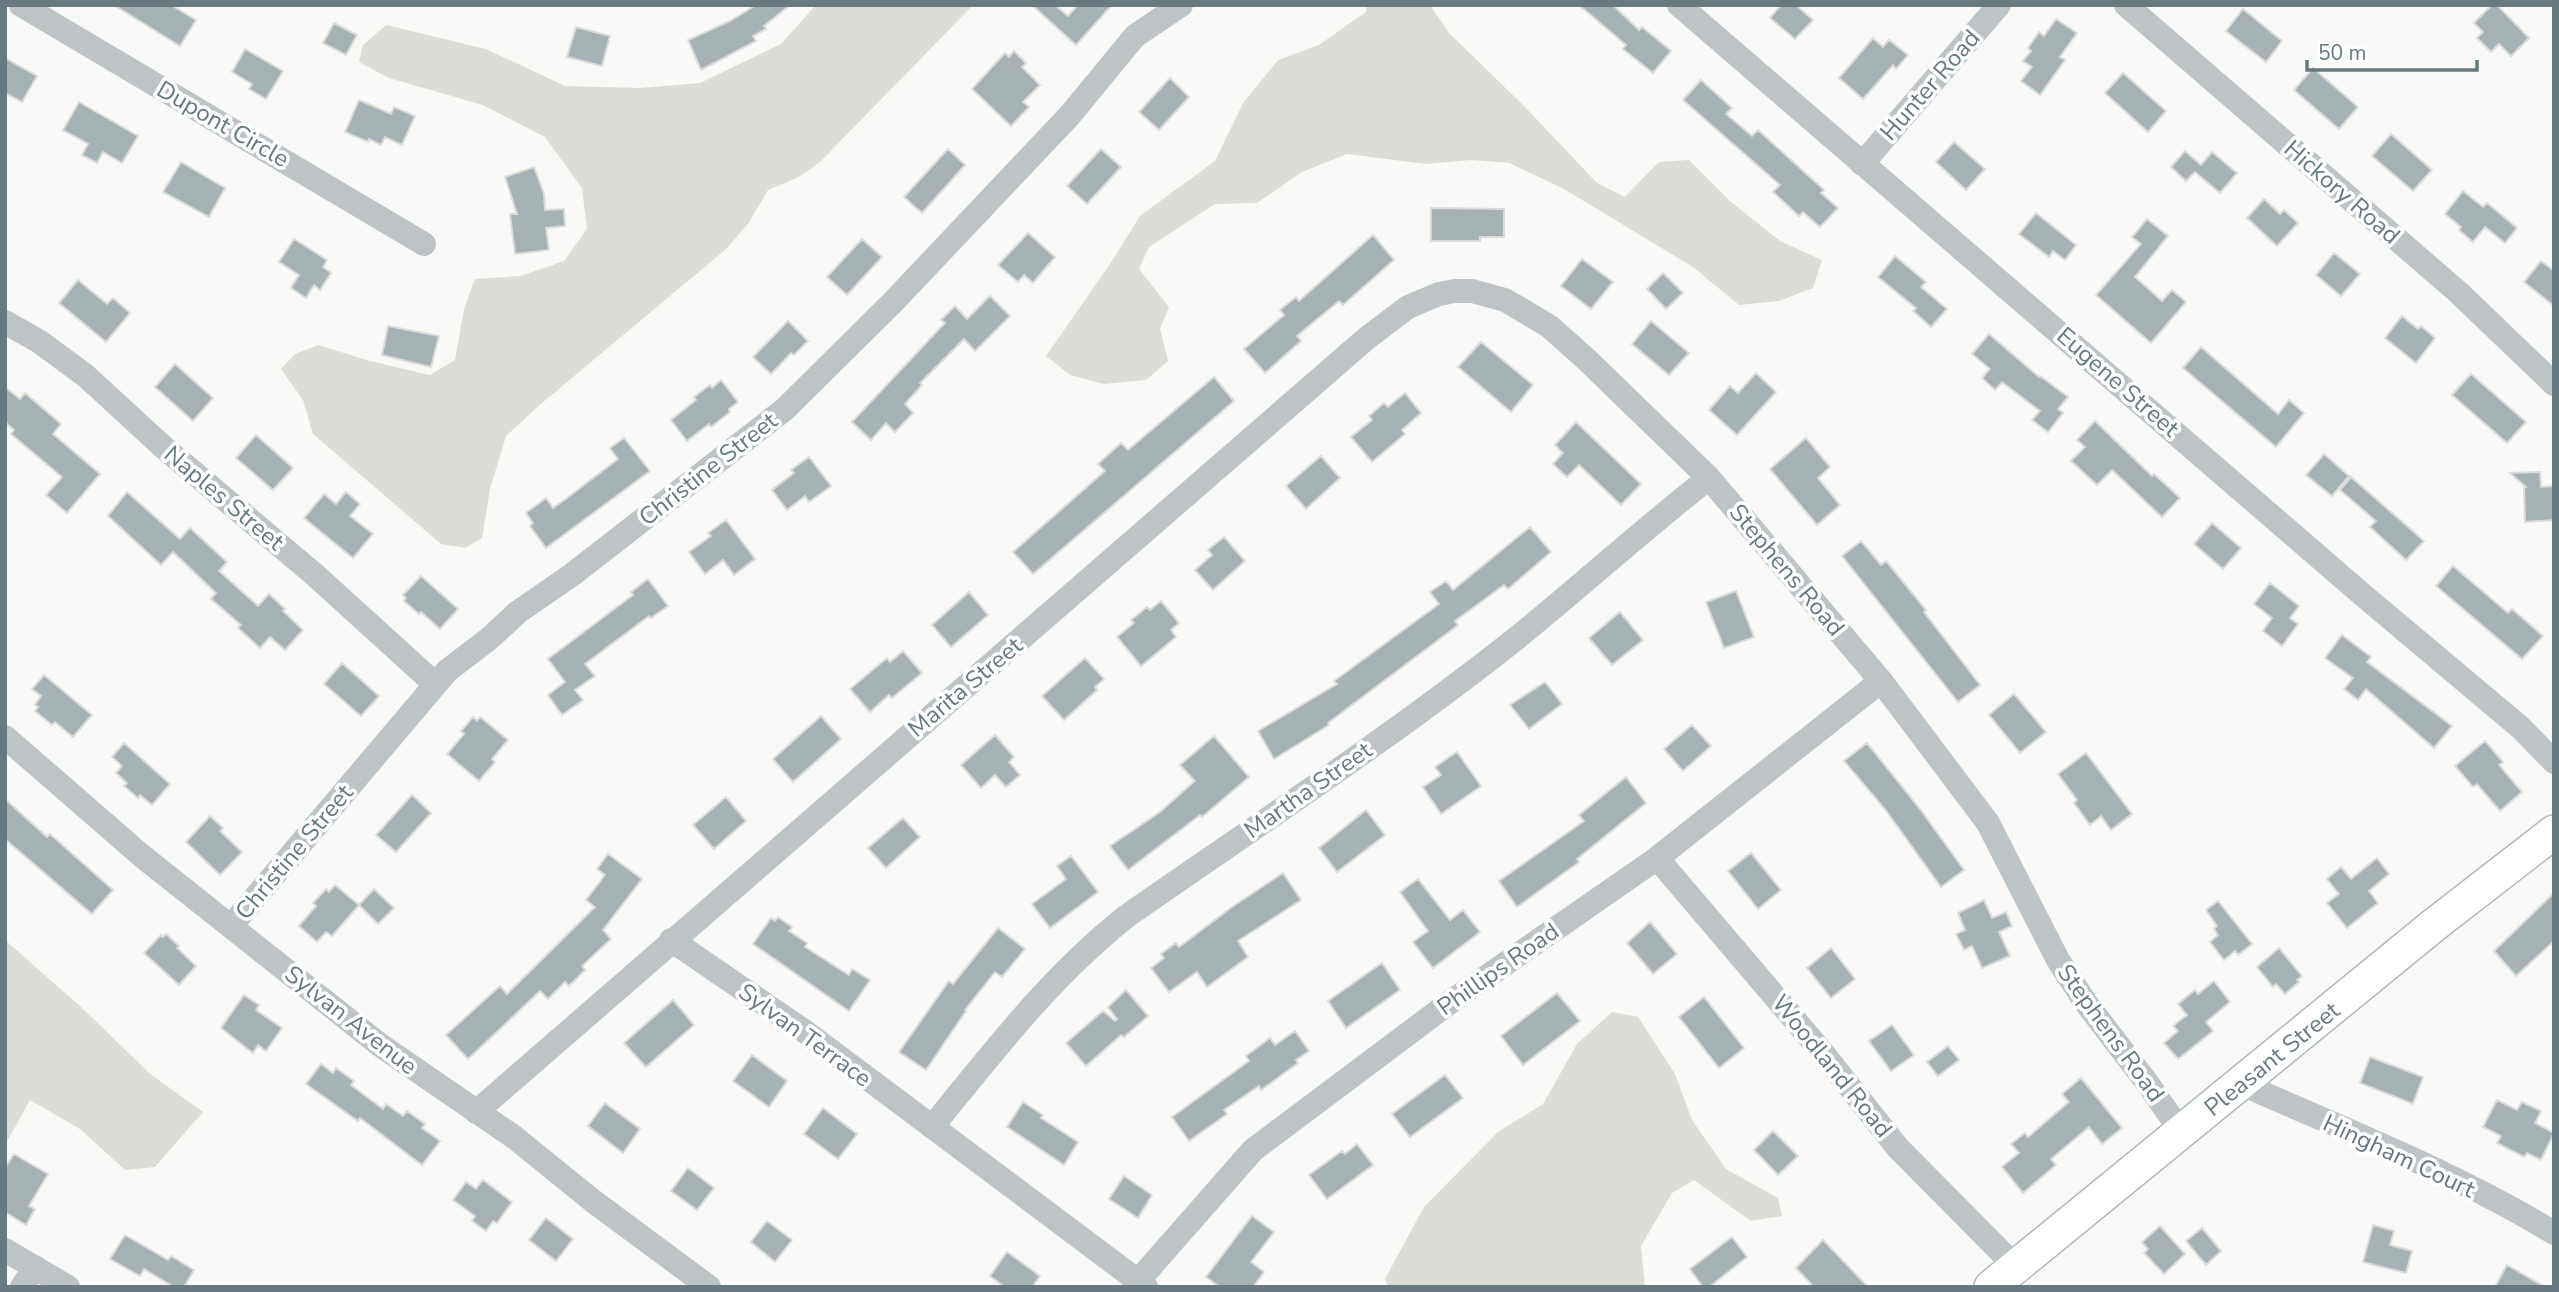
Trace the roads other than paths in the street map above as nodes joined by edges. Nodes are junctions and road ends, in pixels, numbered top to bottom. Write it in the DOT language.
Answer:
graph roads {
  1 [pos="21,5"];
  2 [pos="1181,5"];
  3 [pos="1679,5"];
  4 [pos="1999,5"];
  5 [pos="2126,5"];
  6 [pos="1862,164"];
  7 [pos="424,244"];
  8 [pos="5,321"];
  9 [pos="2554,384"];
  10 [pos="1258,433"];
  11 [pos="1709,478"];
  12 [pos="1881,681"];
  13 [pos="435,684"];
  14 [pos="5,737"];
  15 [pos="2554,762"];
  16 [pos="2554,832"];
  17 [pos="1657,858"];
  18 [pos="231,926"];
  19 [pos="671,940"];
  20 [pos="2242,1084"];
  21 [pos="476,1112"];
  22 [pos="932,1127"];
  23 [pos="2182,1133"];
  24 [pos="2554,1233"];
  25 [pos="5,1250"];
  26 [pos="28,1277"];
  27 [pos="2003,1277"];
  28 [pos="1142,1284"];
  29 [pos="68,1287"];
  30 [pos="709,1287"];
  1 -- 7 [label="street, Dupont Circle"];
  2 -- 13 [label="street, Christine Street"];
  3 -- 6 [label="street, Eugene Street"];
  4 -- 6 [label="street, Hunter Road"];
  5 -- 9 [label="street, Hickory Road"];
  6 -- 15 [label="street, Eugene Street"];
  8 -- 13 [label="street, Naples Street"];
  10 -- 11 [label="street, Stephens Road"];
  10 -- 19 [label="street, Marita Street"];
  11 -- 12 [label="street, Stephens Road"];
  11 -- 22 [label="street, Martha Street"];
  12 -- 17 [label="street, Phillips Road"];
  12 -- 23 [label="street, Stephens Road"];
  13 -- 18 [label="street, Christine Street"];
  14 -- 18 [label="street, Sylvan Avenue"];
  16 -- 20 [label="street, Pleasant Street"];
  17 -- 27 [label="street, Woodland Road"];
  17 -- 28 [label="street, Phillips Road"];
  18 -- 21 [label="street, Sylvan Avenue"];
  19 -- 21 [label="street"];
  19 -- 22 [label="street, Sylvan Terrace"];
  20 -- 23 [label="street, Pleasant Street"];
  20 -- 24 [label="street, Hingham Court"];
  21 -- 30 [label="street, Sylvan Avenue"];
  22 -- 28 [label="street, Sylvan Terrace"];
  23 -- 27 [label="street, Pleasant Street"];
  25 -- 26 [label="street"];
  26 -- 29 [label="street"];
}
